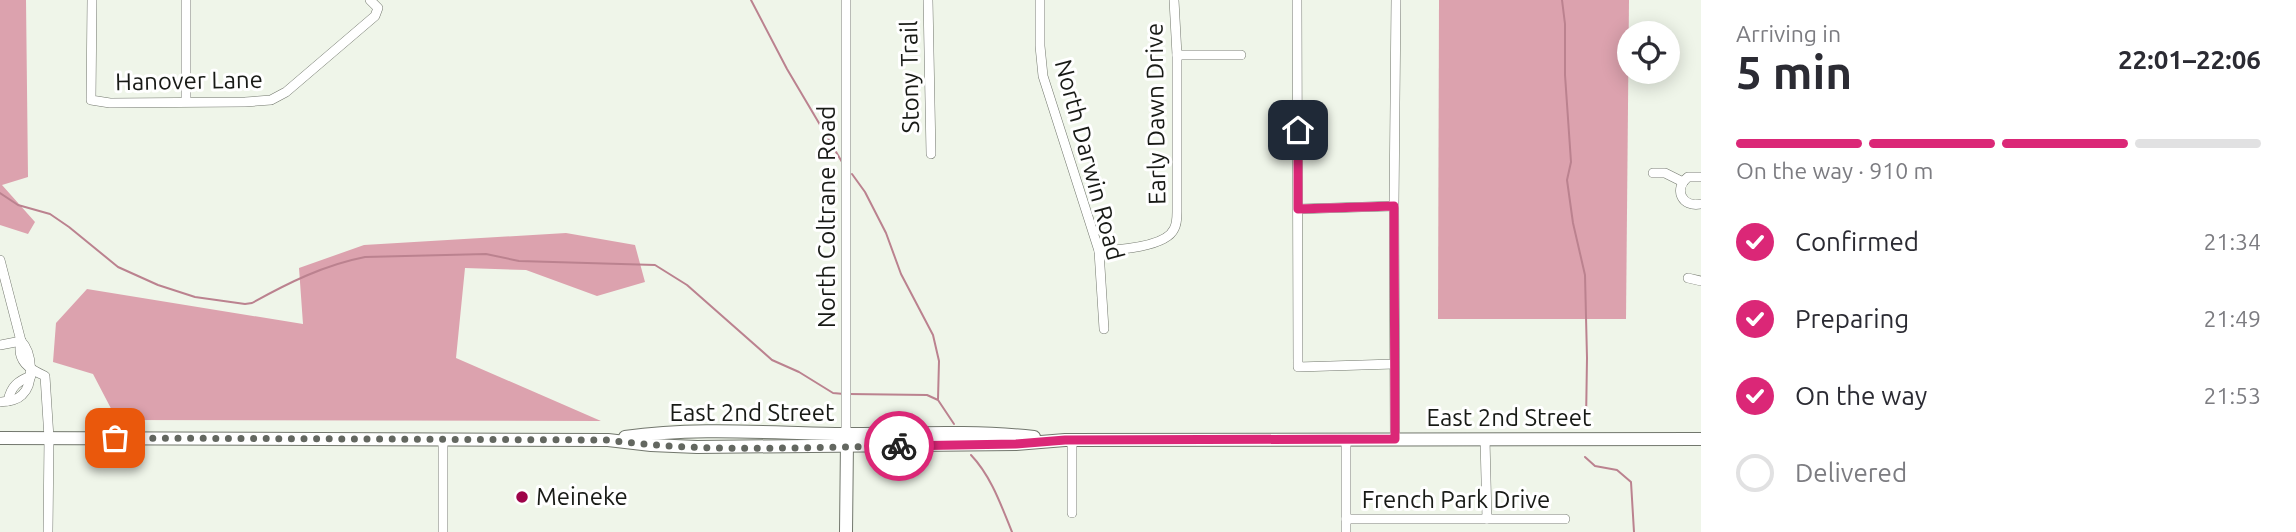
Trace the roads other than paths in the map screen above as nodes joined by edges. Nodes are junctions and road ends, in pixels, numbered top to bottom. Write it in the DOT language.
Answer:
graph roads {
  1 [pos="92,0"];
  2 [pos="186,0"];
  3 [pos="370,0"];
  4 [pos="846,0"];
  5 [pos="928,0"];
  6 [pos="1040,0"];
  7 [pos="1174,0"];
  8 [pos="1297,0"];
  9 [pos="1396,0"];
  10 [pos="1177,55"];
  11 [pos="1241,55"];
  12 [pos="186,101"];
  13 [pos="931,154"];
  14 [pos="1653,173"];
  15 [pos="1701,177"];
  16 [pos="1683,182"];
  17 [pos="1701,204"];
  18 [pos="1394,206"];
  19 [pos="1298,209"];
  20 [pos="1099,251"];
  21 [pos="0,260"];
  22 [pos="1688,278"];
  23 [pos="1701,282"];
  24 [pos="1104,329"];
  25 [pos="21,341"];
  26 [pos="0,345"];
  27 [pos="1394,364"];
  28 [pos="30,373"];
  29 [pos="4,402"];
  30 [pos="737,433"];
  31 [pos="0,438"];
  32 [pos="49,438"];
  33 [pos="443,439"];
  34 [pos="1346,439"];
  35 [pos="1395,439"];
  36 [pos="1485,439"];
  37 [pos="1701,439"];
  38 [pos="608,440"];
  39 [pos="847,440"];
  40 [pos="1068,440"];
  41 [pos="696,447"];
  42 [pos="1072,513"];
  43 [pos="1346,519"];
  44 [pos="1487,519"];
  45 [pos="1566,519"];
  46 [pos="48,532"];
  47 [pos="443,532"];
  48 [pos="846,532"];
  49 [pos="1346,532"];
  1 -- 12 [label="street, Hanover Lane"];
  2 -- 12 [label="street"];
  3 -- 12 [label="street, Hanover Lane"];
  4 -- 39 [label="street, North Coltrane Road"];
  5 -- 13 [label="street, Stony Trail"];
  6 -- 20 [label="street, North Darwin Road"];
  7 -- 10 [label="street, Early Dawn Drive"];
  8 -- 19 [label="street"];
  9 -- 18 [label="street"];
  10 -- 11 [label="street"];
  10 -- 20 [label="street, Early Dawn Drive"];
  14 -- 16 [label="street"];
  15 -- 16 [label="street"];
  16 -- 17 [label="street"];
  18 -- 19 [label="street"];
  18 -- 27 [label="street"];
  19 -- 27 [label="street"];
  20 -- 24 [label="street, North Darwin Road"];
  21 -- 25 [label="street"];
  22 -- 23 [label="street"];
  25 -- 26 [label="street"];
  25 -- 28 [label="street"];
  27 -- 35 [label="street"];
  28 -- 29 [label="street"];
  28 -- 32 [label="street"];
  30 -- 38 [label="main road, East 2nd Street"];
  30 -- 39 [label="main road, East 2nd Street"];
  30 -- 41 [label="main road"];
  31 -- 32 [label="main road, East 2nd Street"];
  32 -- 33 [label="main road, East 2nd Street"];
  32 -- 46 [label="street"];
  33 -- 38 [label="main road, East 2nd Street"];
  33 -- 47 [label="street"];
  34 -- 35 [label="main road, East 2nd Street"];
  34 -- 40 [label="main road, East 2nd Street"];
  34 -- 43 [label="street"];
  35 -- 36 [label="main road, East 2nd Street"];
  36 -- 37 [label="main road, East 2nd Street"];
  36 -- 44 [label="street"];
  38 -- 41 [label="main road, East 2nd Street"];
  39 -- 40 [label="main road, East 2nd Street"];
  39 -- 41 [label="main road, East 2nd Street"];
  39 -- 48 [label="main road"];
  40 -- 42 [label="street"];
  43 -- 44 [label="street, French Park Drive"];
  43 -- 49 [label="street"];
  44 -- 45 [label="street, French Park Drive"];
}
